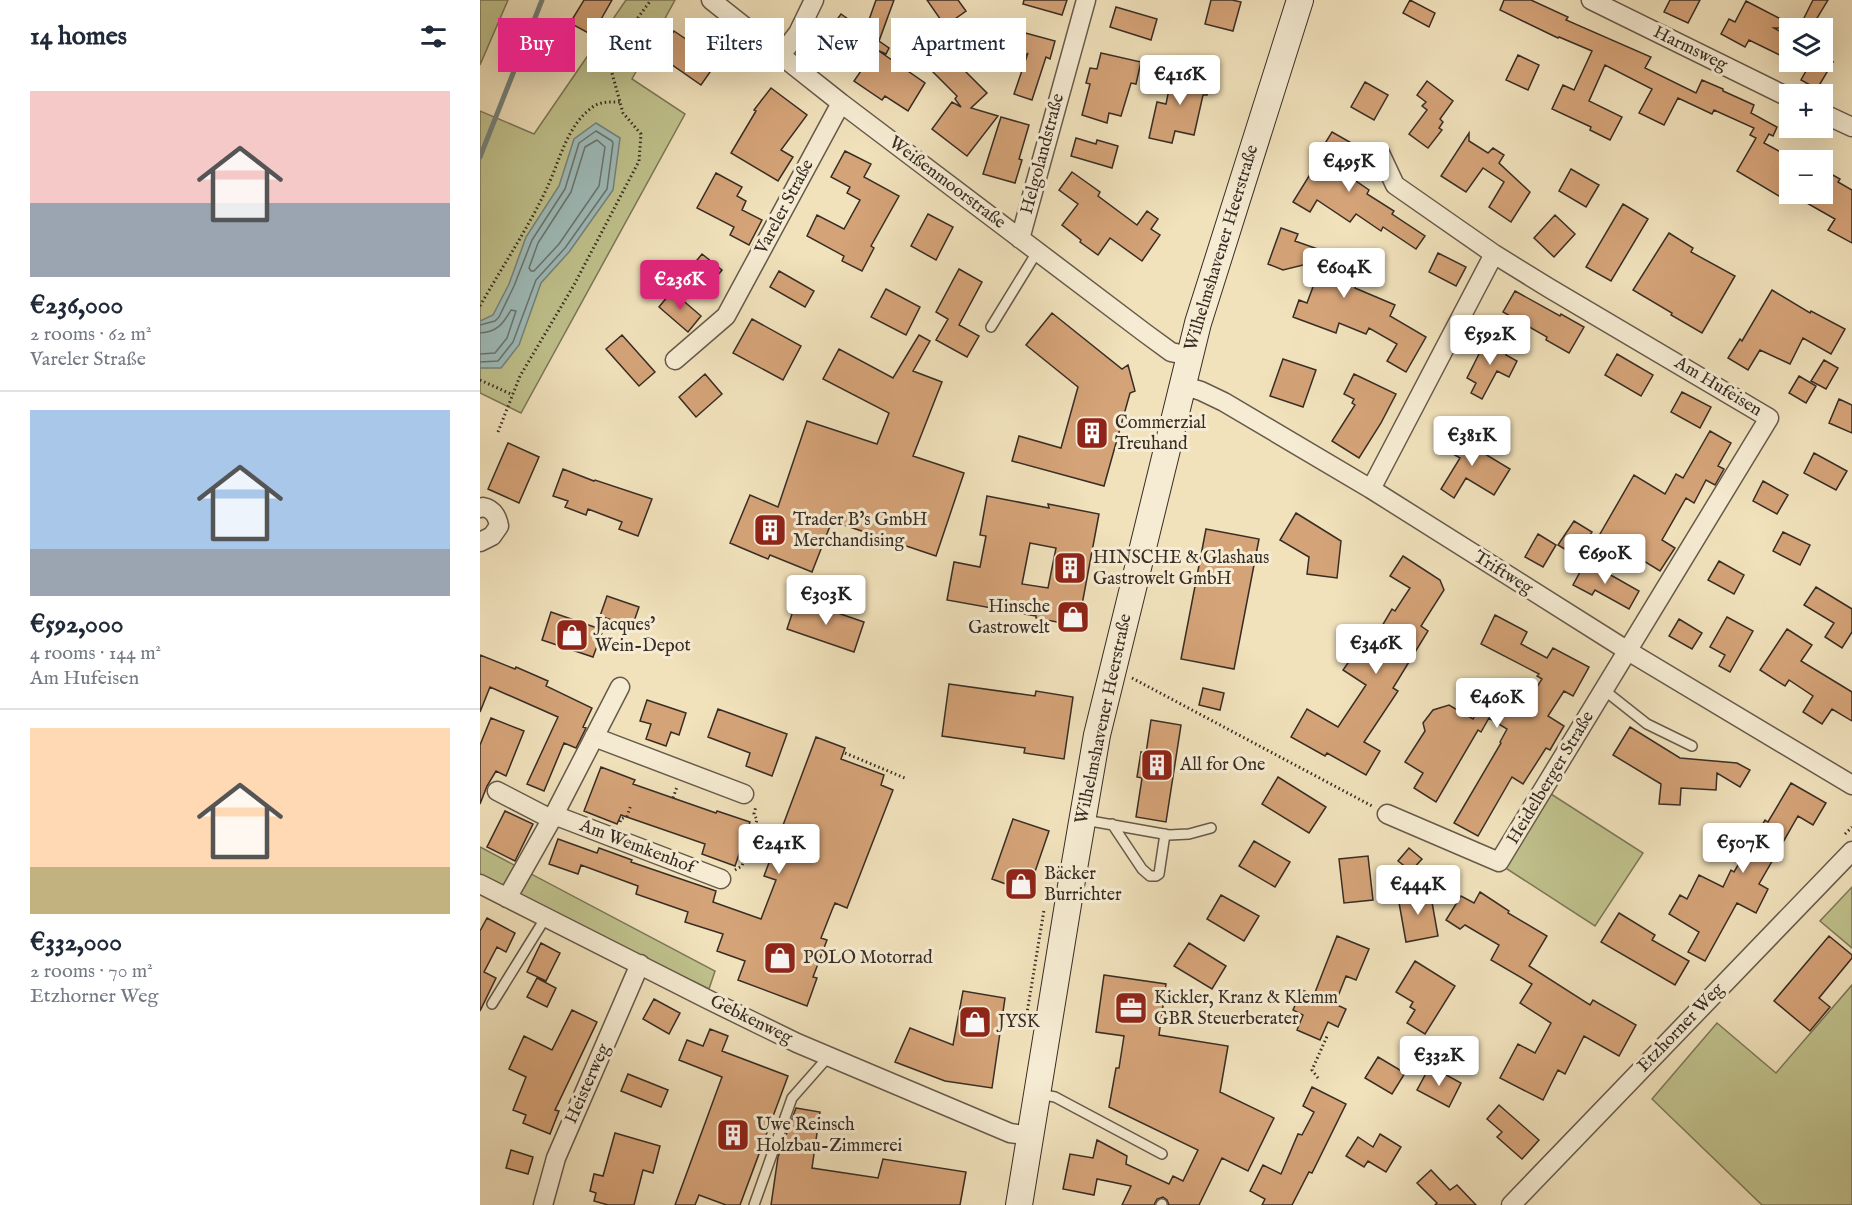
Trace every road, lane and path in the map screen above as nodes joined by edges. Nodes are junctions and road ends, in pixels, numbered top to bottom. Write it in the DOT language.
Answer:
graph roads {
  1 [pos="651,0"];
  2 [pos="711,0"];
  3 [pos="814,0"];
  4 [pos="1086,0"];
  5 [pos="1300,0"];
  6 [pos="1591,0"];
  7 [pos="734,18"];
  8 [pos="784,51"];
  9 [pos="784,57"];
  10 [pos="1779,93"];
  11 [pos="620,102"];
  12 [pos="841,103"];
  13 [pos="1833,118"];
  14 [pos="1852,127"];
  15 [pos="1380,153"];
  16 [pos="1020,239"];
  17 [pos="1037,252"];
  18 [pos="1494,254"];
  19 [pos="480,306"];
  20 [pos="991,327"];
  21 [pos="1189,356"];
  22 [pos="675,360"];
  23 [pos="480,380"];
  24 [pos="1182,385"];
  25 [pos="513,395"];
  26 [pos="498,432"];
  27 [pos="1371,489"];
  28 [pos="480,508"];
  29 [pos="480,542"];
  30 [pos="1628,651"];
  31 [pos="1127,675"];
  32 [pos="620,687"];
  33 [pos="1604,690"];
  34 [pos="594,737"];
  35 [pos="1692,746"];
  36 [pos="845,753"];
  37 [pos="907,779"];
  38 [pos="1852,785"];
  39 [pos="497,791"];
  40 [pos="744,794"];
  41 [pos="1387,814"];
  42 [pos="553,817"];
  43 [pos="1082,819"];
  44 [pos="1112,824"];
  45 [pos="1211,828"];
  46 [pos="1165,834"];
  47 [pos="1852,851"];
  48 [pos="721,879"];
  49 [pos="480,884"];
  50 [pos="507,898"];
  51 [pos="546,917"];
  52 [pos="640,964"];
  53 [pos="492,1004"];
  54 [pos="1328,1034"];
  55 [pos="829,1056"];
  56 [pos="1318,1077"];
  57 [pos="1037,1093"];
  58 [pos="1030,1136"];
  59 [pos="1162,1154"];
  60 [pos="1022,1203"];
  61 [pos="543,1205"];
  62 [pos="754,1205"];
  63 [pos="1512,1205"];
  1 -- 11 [label="path"];
  2 -- 7 [label="street, Weißenmoorstraße"];
  3 -- 8 [label="street"];
  4 -- 16 [label="street, Helgolandstraße"];
  5 -- 21 [label="street, Wilhelmshavener Heerstraße"];
  6 -- 10 [label="street, Harmsweg"];
  9 -- 12 [label="street, Weißenmoorstraße"];
  11 -- 19 [label="path"];
  11 -- 25 [label="path"];
  12 -- 16 [label="street, Weißenmoorstraße"];
  12 -- 22 [label="street, Vareler Straße"];
  13 -- 14 [label="street"];
  15 -- 18 [label="street, Am Hufeisen"];
  16 -- 17 [label="street, Weißenmoorstraße"];
  17 -- 20 [label="lane"];
  17 -- 21 [label="street, Weißenmoorstraße"];
  18 -- 27 [label="street"];
  18 -- 30 [label="street, Am Hufeisen"];
  21 -- 24 [label="street, Wilhelmshavener Heerstraße"];
  23 -- 25 [label="path"];
  24 -- 27 [label="street, Triftweg"];
  24 -- 43 [label="street, Wilhelmshavener Heerstraße"];
  25 -- 26 [label="path"];
  27 -- 30 [label="street, Triftweg"];
  28 -- 29 [label="street"];
  30 -- 33 [label="street, Heidelberger Straße"];
  30 -- 38 [label="street, Triftweg"];
  31 -- 41 [label="path"];
  32 -- 34 [label="street, Am Wemkenhof"];
  33 -- 35 [label="lane"];
  33 -- 41 [label="street, Heidelberger Straße"];
  34 -- 40 [label="street"];
  34 -- 42 [label="street, Am Wemkenhof"];
  36 -- 37 [label="path"];
  39 -- 42 [label="street, Am Wemkenhof"];
  40 -- 48 [label="path"];
  42 -- 48 [label="street, Am Wemkenhof"];
  42 -- 50 [label="street, Am Wemkenhof"];
  43 -- 44 [label="lane"];
  43 -- 57 [label="street, Wilhelmshavener Heerstraße"];
  44 -- 46 [label="lane"];
  44 -- 46 [label="lane"];
  45 -- 46 [label="lane"];
  47 -- 63 [label="street, Etzhorner Weg"];
  49 -- 50 [label="street, Gebkenweg"];
  50 -- 51 [label="street, Gebkenweg"];
  51 -- 52 [label="street, Gebkenweg"];
  51 -- 53 [label="lane"];
  52 -- 55 [label="street, Gebkenweg"];
  52 -- 61 [label="street, Heisterweg"];
  54 -- 56 [label="path"];
  55 -- 58 [label="street, Gebkenweg"];
  55 -- 62 [label="lane"];
  57 -- 58 [label="street, Wilhelmshavener Heerstraße"];
  57 -- 59 [label="lane"];
  58 -- 60 [label="street, Wilhelmshavener Heerstraße"];
}
